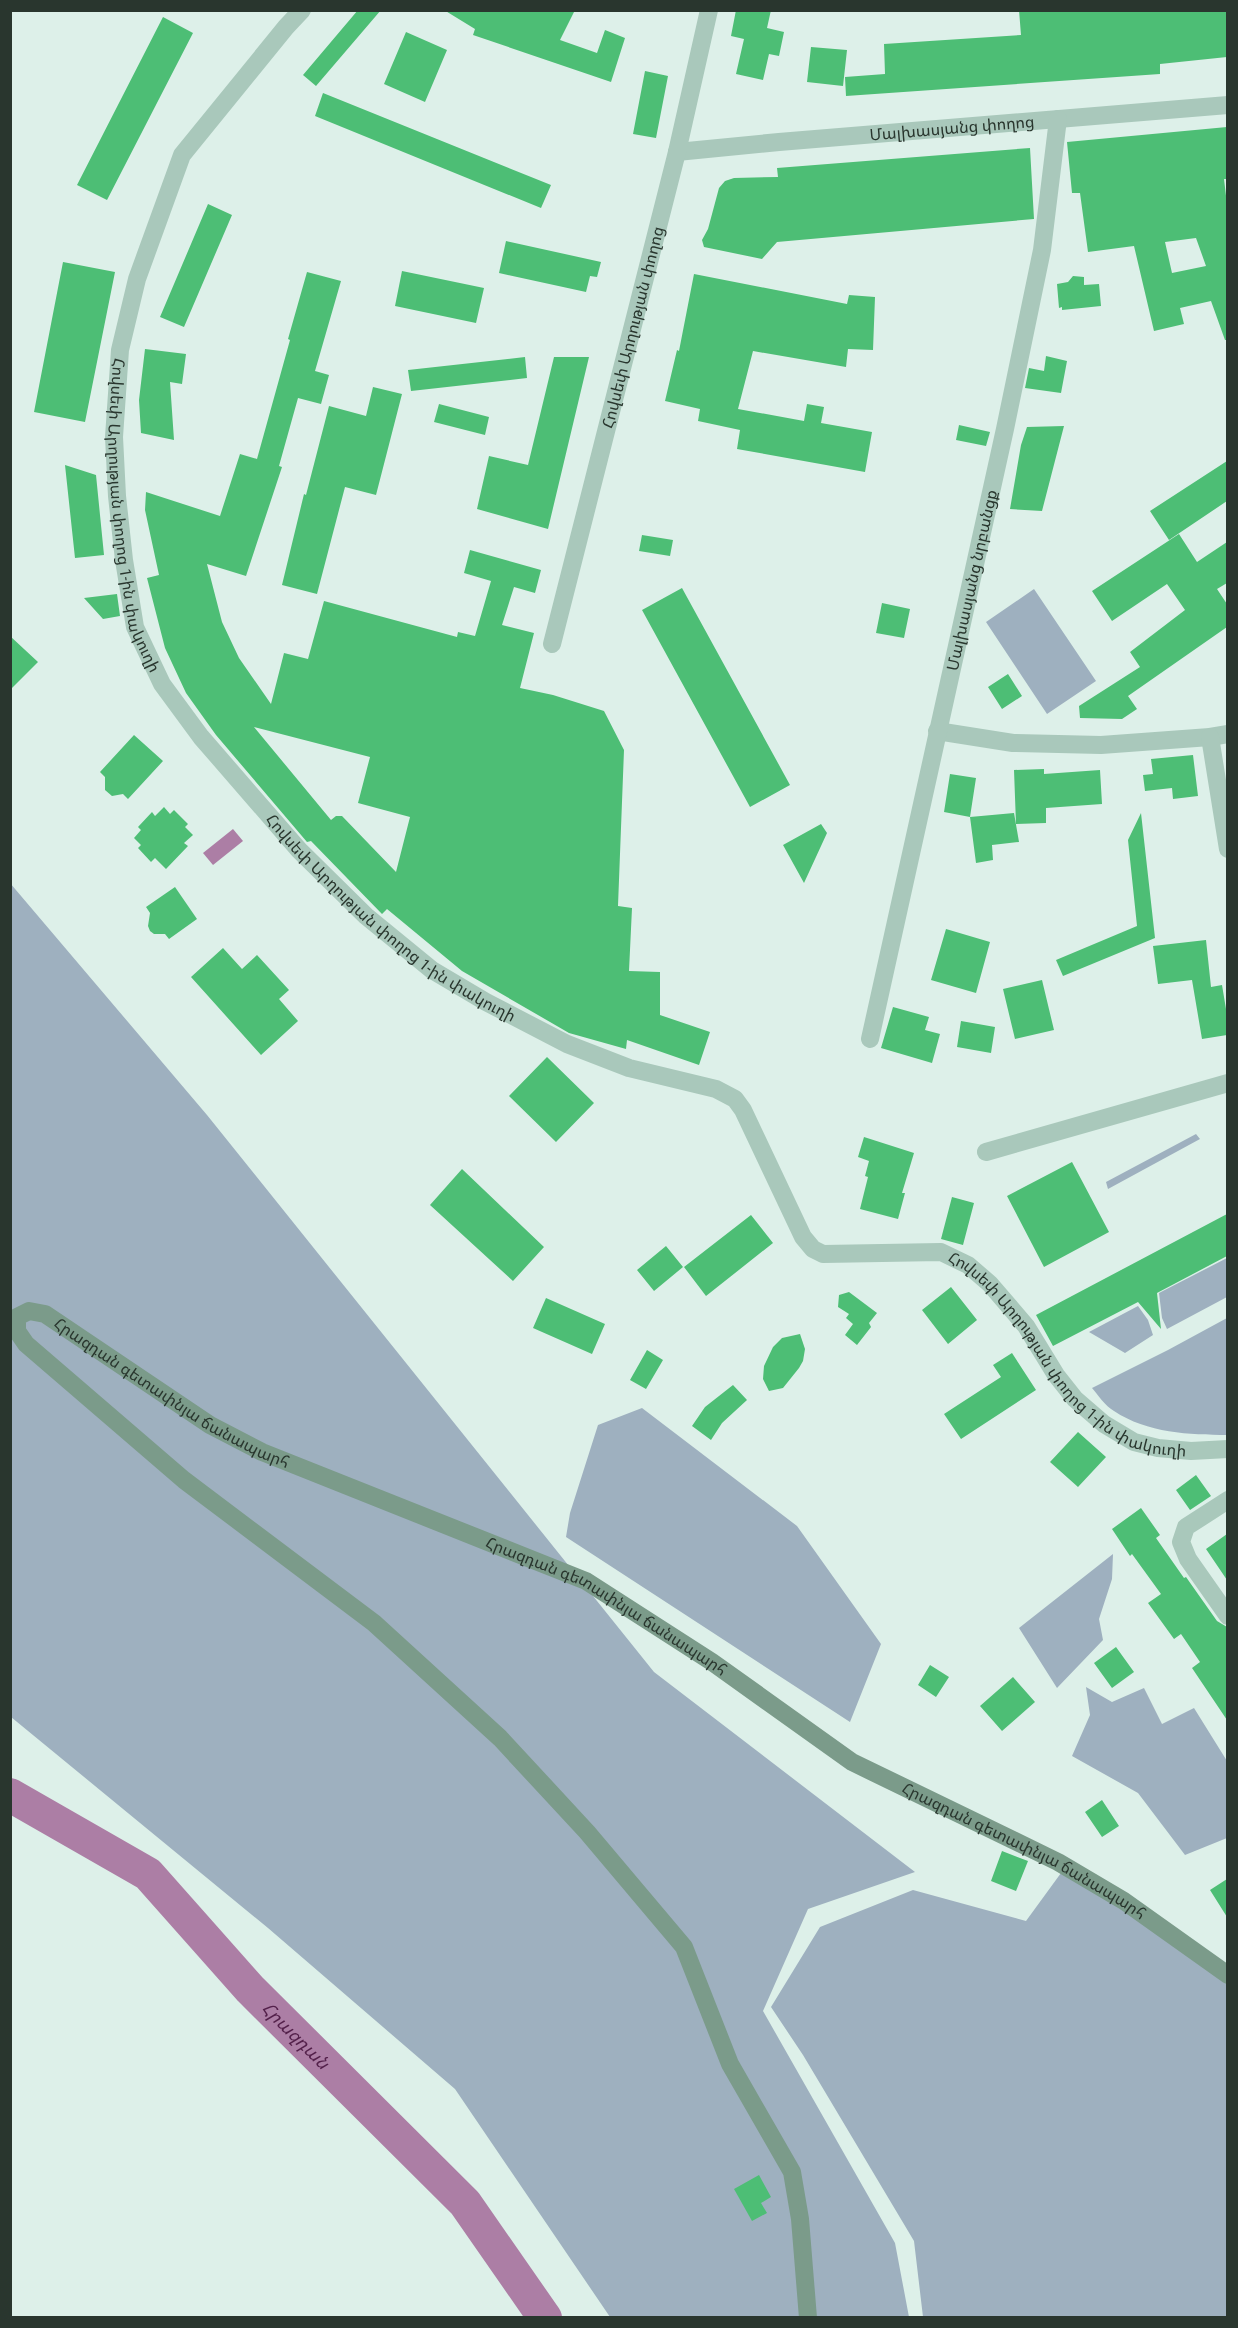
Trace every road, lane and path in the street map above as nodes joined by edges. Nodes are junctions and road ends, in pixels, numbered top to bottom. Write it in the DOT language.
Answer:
graph roads {
  1 [pos="302,10"];
  2 [pos="710,10"];
  3 [pos="1227,105"];
  4 [pos="1058,119"];
  5 [pos="677,152"];
  6 [pos="552,644"];
  7 [pos="938,730"];
  8 [pos="1219,735"];
  9 [pos="1227,849"];
  10 [pos="870,1039"];
  11 [pos="1227,1083"];
  12 [pos="986,1152"];
  13 [pos="1227,1449"];
  14 [pos="1227,1500"];
  15 [pos="1227,1616"];
  16 [pos="1227,1975"];
  17 [pos="808,2318"];
  1 -- 13 [label="street, Հովսեփ Արղության փողոց 1-ին փակուղի"];
  2 -- 5 [label="street, Հովսեփ Արղության փողոց"];
  3 -- 4 [label="street, Մալխասյանց փողոց"];
  4 -- 5 [label="street, Մալխասյանց փողոց"];
  4 -- 7 [label="street, Մալխասյանց նրբանցք"];
  5 -- 6 [label="street, Հովսեփ Արղության փողոց"];
  7 -- 8 [label="street"];
  7 -- 10 [label="street, Մալխասյանց նրբանցք"];
  8 -- 9 [label="street"];
  11 -- 12 [label="street"];
  14 -- 15 [label="street"];
  16 -- 17 [label="street, Հրազդան գետափնյա ճանապարհ"];
}
